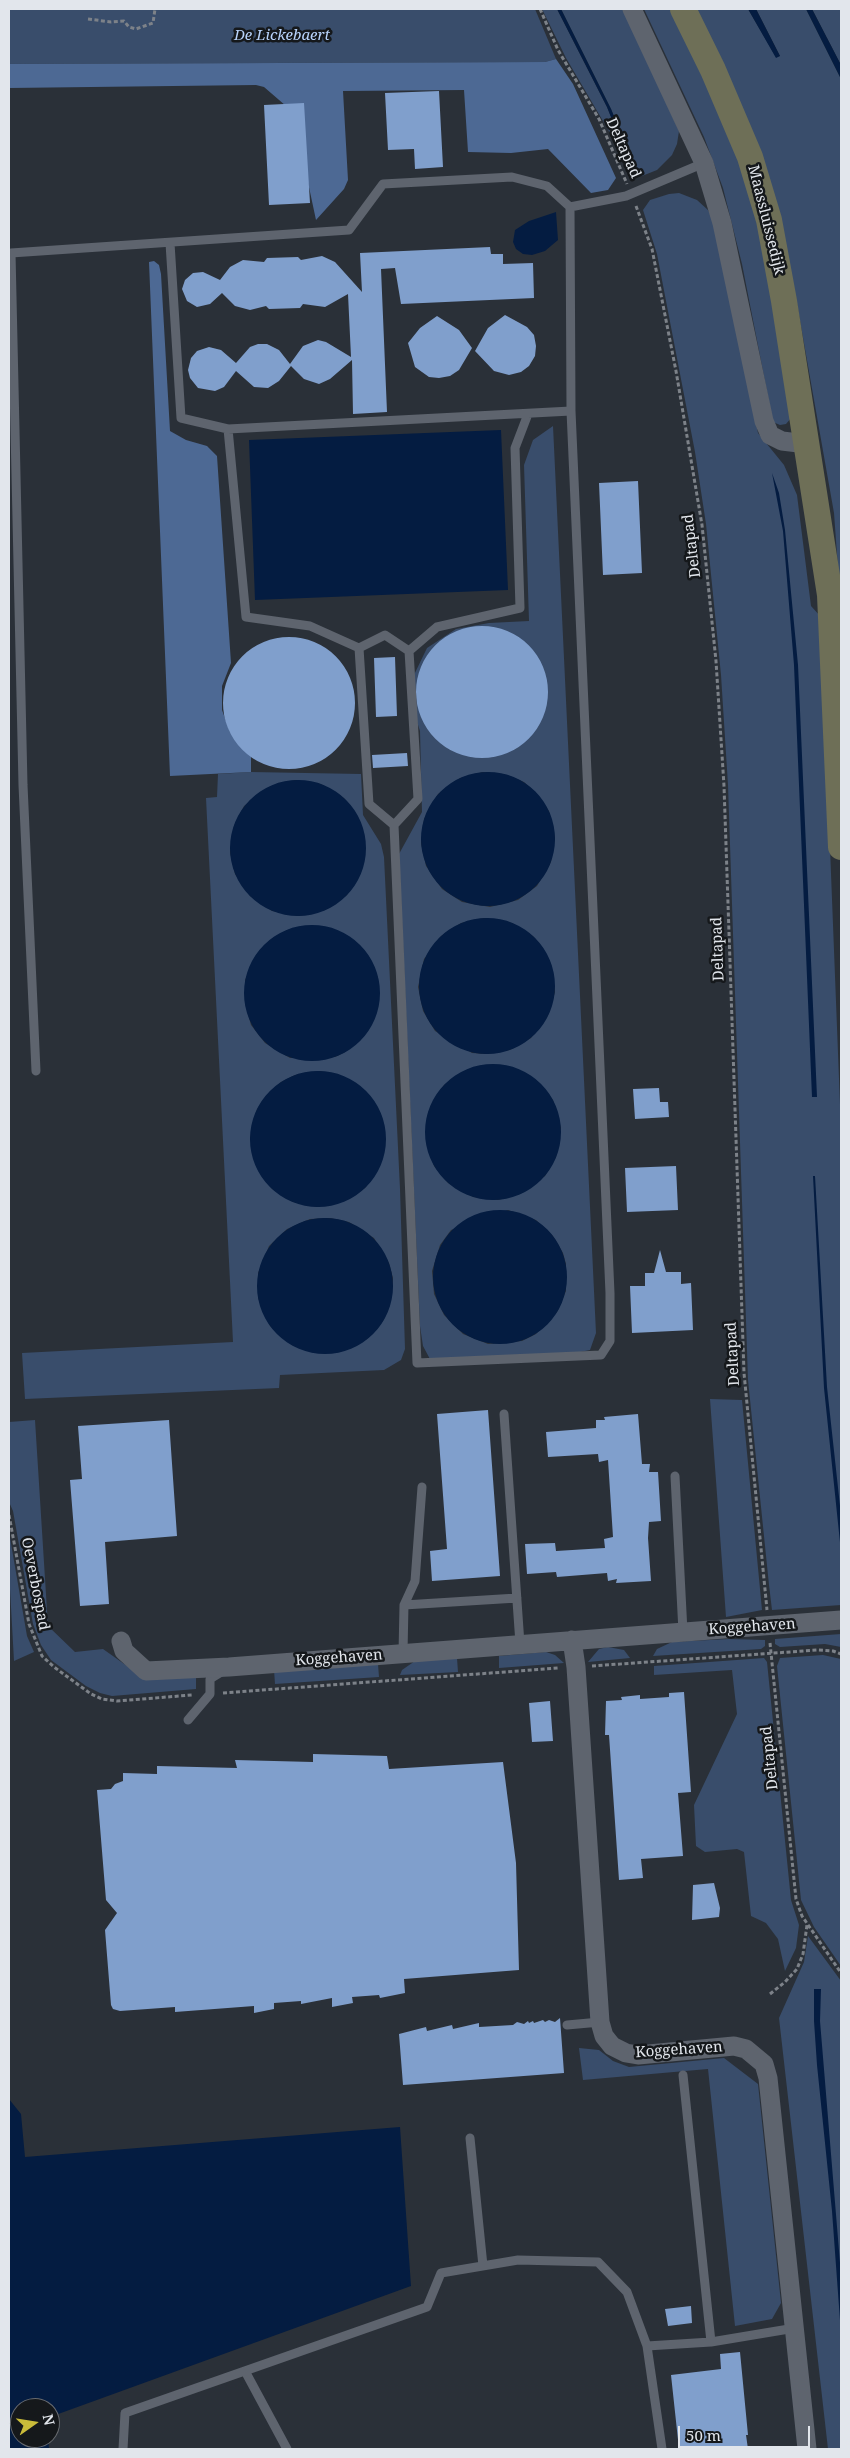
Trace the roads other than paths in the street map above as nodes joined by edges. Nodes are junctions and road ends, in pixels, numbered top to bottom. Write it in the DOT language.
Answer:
graph roads {
  1 [pos="632,9"];
  2 [pos="683,9"];
  3 [pos="704,164"];
  4 [pos="570,207"];
  5 [pos="170,243"];
  6 [pos="571,411"];
  7 [pos="528,414"];
  8 [pos="228,429"];
  9 [pos="807,444"];
  10 [pos="359,648"];
  11 [pos="409,650"];
  12 [pos="394,825"];
  13 [pos="841,847"];
  14 [pos="36,1071"];
  15 [pos="504,1414"];
  16 [pos="675,1476"];
  17 [pos="422,1487"];
  18 [pos="517,1598"];
  19 [pos="404,1605"];
  20 [pos="841,1620"];
  21 [pos="683,1632"];
  22 [pos="572,1640"];
  23 [pos="121,1641"];
  24 [pos="520,1644"];
  25 [pos="403,1653"];
  26 [pos="229,1667"];
  27 [pos="188,1720"];
  28 [pos="600,2022"];
  29 [pos="568,2025"];
  30 [pos="683,2075"];
  31 [pos="470,2138"];
  32 [pos="483,2266"];
  33 [pos="795,2328"];
  34 [pos="711,2342"];
  35 [pos="647,2346"];
  36 [pos="245,2371"];
  37 [pos="123,2449"];
  38 [pos="287,2449"];
  39 [pos="662,2449"];
  40 [pos="807,2449"];
  1 -- 3 [label="street"];
  2 -- 9 [label="street, Maassluissedijk"];
  3 -- 4 [label="lane"];
  3 -- 9 [label="street"];
  4 -- 5 [label="lane"];
  4 -- 6 [label="lane"];
  5 -- 8 [label="lane"];
  5 -- 14 [label="lane"];
  6 -- 7 [label="lane"];
  6 -- 12 [label="lane"];
  7 -- 8 [label="lane"];
  7 -- 11 [label="lane"];
  8 -- 10 [label="lane"];
  9 -- 13 [label="street, Maassluissedijk"];
  10 -- 11 [label="lane"];
  10 -- 12 [label="lane"];
  11 -- 12 [label="lane"];
  15 -- 18 [label="lane"];
  16 -- 21 [label="lane"];
  17 -- 19 [label="lane"];
  18 -- 19 [label="lane"];
  18 -- 24 [label="lane"];
  19 -- 25 [label="lane"];
  20 -- 21 [label="street, Koggehaven"];
  21 -- 22 [label="street, Koggehaven"];
  22 -- 24 [label="street, Koggehaven"];
  22 -- 28 [label="street, Koggehaven"];
  23 -- 26 [label="street, Koggehaven"];
  24 -- 25 [label="street, Koggehaven"];
  25 -- 26 [label="street, Koggehaven"];
  26 -- 27 [label="lane"];
  28 -- 29 [label="lane"];
  28 -- 33 [label="street, Koggehaven"];
  30 -- 34 [label="lane"];
  31 -- 32 [label="lane"];
  32 -- 35 [label="lane"];
  32 -- 36 [label="lane"];
  33 -- 34 [label="lane"];
  33 -- 40 [label="street, Koggehaven"];
  34 -- 35 [label="lane"];
  35 -- 39 [label="lane"];
  36 -- 37 [label="lane"];
  36 -- 38 [label="lane"];
}
